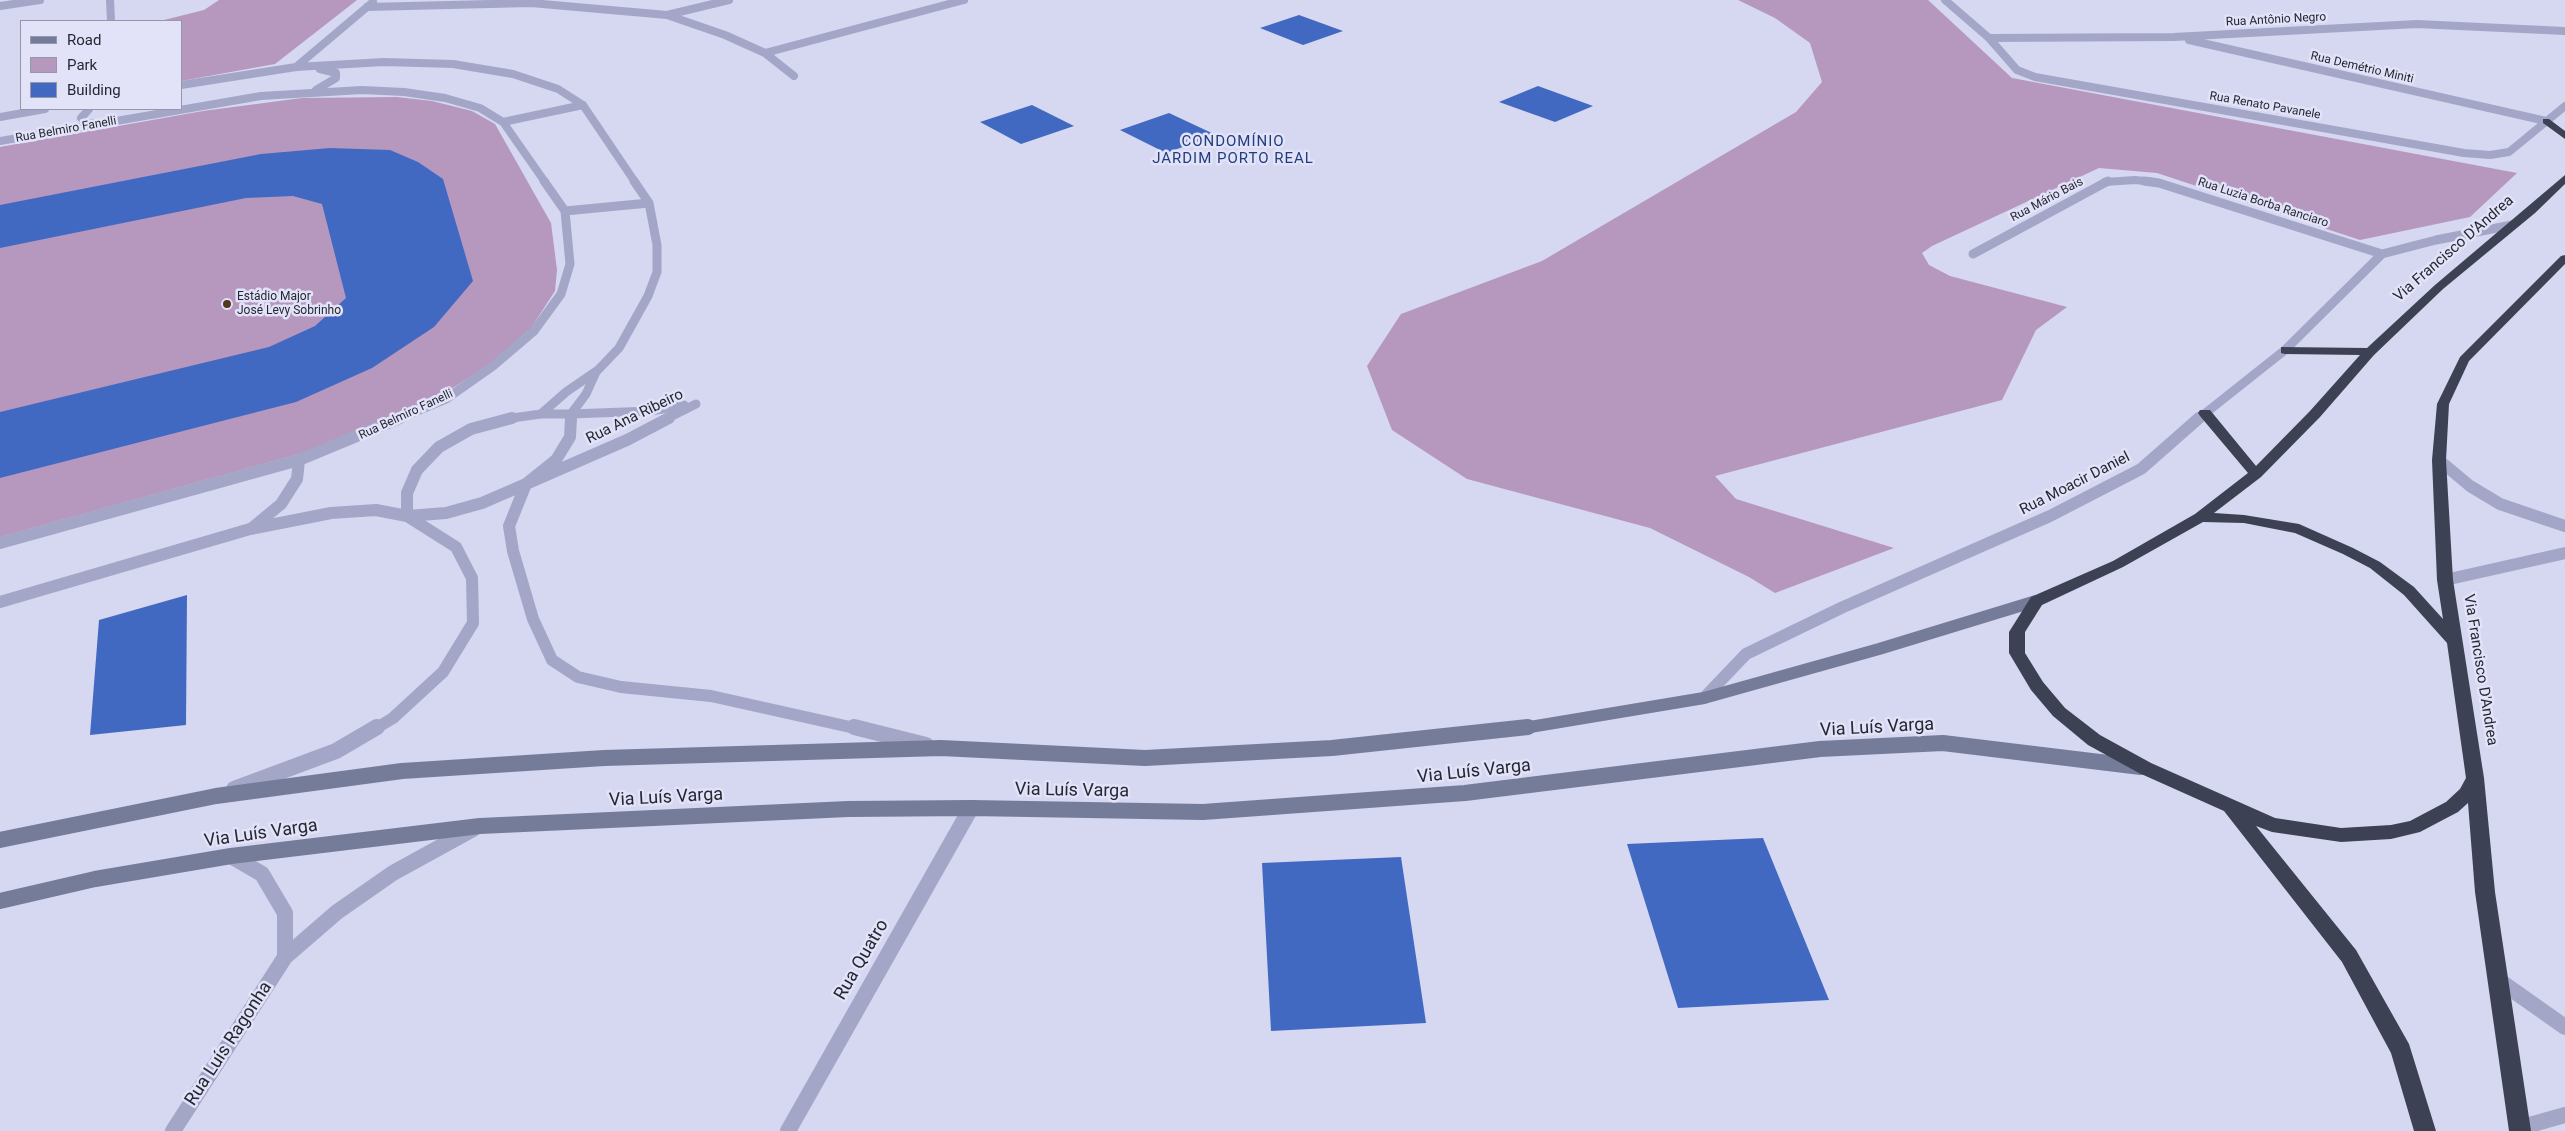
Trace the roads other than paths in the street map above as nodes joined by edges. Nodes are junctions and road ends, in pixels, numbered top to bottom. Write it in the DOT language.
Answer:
graph roads {
  1 [pos="40,0"];
  2 [pos="110,0"];
  3 [pos="375,0"];
  4 [pos="510,0"];
  5 [pos="729,0"];
  6 [pos="964,0"];
  7 [pos="1945,0"];
  8 [pos="500,3"];
  9 [pos="0,6"];
  10 [pos="367,7"];
  11 [pos="667,15"];
  12 [pos="111,20"];
  13 [pos="2565,31"];
  14 [pos="2174,37"];
  15 [pos="1989,38"];
  16 [pos="765,53"];
  17 [pos="296,67"];
  18 [pos="794,76"];
  19 [pos="182,85"];
  20 [pos="310,92"];
  21 [pos="583,105"];
  22 [pos="2565,106"];
  23 [pos="39,110"];
  24 [pos="88,110"];
  25 [pos="179,110"];
  26 [pos="182,110"];
  27 [pos="0,117"];
  28 [pos="2546,121"];
  29 [pos="503,122"];
  30 [pos="105,124"];
  31 [pos="2565,136"];
  32 [pos="0,141"];
  33 [pos="2565,178"];
  34 [pos="2135,180"];
  35 [pos="649,203"];
  36 [pos="565,211"];
  37 [pos="2512,224"];
  38 [pos="1973,254"];
  39 [pos="2382,254"];
  40 [pos="2565,258"];
  41 [pos="2285,350"];
  42 [pos="2370,352"];
  43 [pos="598,370"];
  44 [pos="541,414"];
  45 [pos="571,414"];
  46 [pos="2205,414"];
  47 [pos="299,460"];
  48 [pos="2439,460"];
  49 [pos="2256,474"];
  50 [pos="526,484"];
  51 [pos="408,516"];
  52 [pos="2200,517"];
  53 [pos="2565,526"];
  54 [pos="250,529"];
  55 [pos="0,543"];
  56 [pos="2565,553"];
  57 [pos="2445,580"];
  58 [pos="2036,601"];
  59 [pos="0,602"];
  60 [pos="2453,640"];
  61 [pos="1704,698"];
  62 [pos="941,748"];
  63 [pos="2145,768"];
  64 [pos="2475,778"];
  65 [pos="216,796"];
  66 [pos="2229,805"];
  67 [pos="971,808"];
  68 [pos="480,826"];
  69 [pos="0,840"];
  70 [pos="231,856"];
  71 [pos="0,901"];
  72 [pos="286,957"];
  73 [pos="2497,980"];
  74 [pos="2565,1026"];
  75 [pos="2565,1115"];
  76 [pos="2520,1129"];
  77 [pos="173,1131"];
  78 [pos="788,1131"];
  79 [pos="2425,1131"];
  1 -- 9 [label="street"];
  2 -- 12 [label="street"];
  3 -- 10 [label="street"];
  4 -- 8 [label="street"];
  5 -- 11 [label="street"];
  6 -- 16 [label="street"];
  7 -- 15 [label="street, Rua Renato Pavanele"];
  8 -- 10 [label="street"];
  8 -- 11 [label="street"];
  10 -- 17 [label="street"];
  11 -- 16 [label="street"];
  13 -- 14 [label="street, Rua Antônio Negro"];
  14 -- 15 [label="street, Rua Antônio Negro"];
  14 -- 28 [label="street, Rua Demétrio Miniti"];
  15 -- 28 [label="street, Rua Renato Pavanele"];
  16 -- 18 [label="street"];
  17 -- 19 [label="street"];
  17 -- 20 [label="street"];
  17 -- 21 [label="street"];
  20 -- 26 [label="street, Rua Belmiro Fanelli"];
  20 -- 29 [label="street, Rua Belmiro Fanelli"];
  21 -- 29 [label="street"];
  21 -- 35 [label="street"];
  22 -- 28 [label="street, Rua Renato Pavanele"];
  23 -- 27 [label="street, Rua Belmiro Fanelli"];
  24 -- 30 [label="street"];
  25 -- 30 [label="street, Rua Belmiro Fanelli"];
  28 -- 31 [label="highway"];
  29 -- 36 [label="street, Rua Belmiro Fanelli"];
  30 -- 32 [label="street, Rua Belmiro Fanelli"];
  33 -- 37 [label="highway, Via Francisco D'Andrea"];
  34 -- 38 [label="street, Rua Mário Bais"];
  34 -- 39 [label="street, Rua Luzia Borba Ranciaro"];
  35 -- 36 [label="street"];
  35 -- 43 [label="street"];
  36 -- 47 [label="street, Rua Belmiro Fanelli"];
  37 -- 39 [label="street"];
  37 -- 42 [label="highway, Via Francisco D'Andrea"];
  39 -- 41 [label="street, Rua Moacir Daniel"];
  40 -- 48 [label="highway, Via Francisco D'Andrea"];
  41 -- 42 [label="highway"];
  41 -- 46 [label="street, Rua Moacir Daniel"];
  42 -- 49 [label="highway, Via Francisco D'Andrea"];
  43 -- 44 [label="street"];
  43 -- 45 [label="street"];
  44 -- 45 [label="street"];
  44 -- 51 [label="street"];
  45 -- 50 [label="street"];
  45 -- 50 [label="street, Rua Ana Ribeiro"];
  46 -- 49 [label="highway"];
  46 -- 61 [label="street, Rua Moacir Daniel"];
  47 -- 54 [label="street"];
  47 -- 55 [label="street, Rua Belmiro Fanelli"];
  48 -- 53 [label="street"];
  48 -- 57 [label="highway, Via Francisco D'Andrea"];
  49 -- 52 [label="highway, Via Francisco D'Andrea"];
  50 -- 51 [label="street"];
  50 -- 62 [label="street"];
  51 -- 54 [label="street"];
  51 -- 65 [label="street"];
  52 -- 58 [label="highway, Via Francisco D'Andrea"];
  52 -- 60 [label="highway"];
  54 -- 59 [label="street"];
  56 -- 57 [label="street"];
  57 -- 60 [label="highway, Via Francisco D'Andrea"];
  58 -- 61 [label="main road"];
  58 -- 63 [label="highway"];
  60 -- 64 [label="highway, Via Francisco D'Andrea"];
  61 -- 62 [label="main road"];
  62 -- 65 [label="main road"];
  63 -- 66 [label="highway"];
  63 -- 67 [label="main road, Via Luís Varga"];
  64 -- 66 [label="highway"];
  64 -- 73 [label="highway, Via Francisco D'Andrea"];
  65 -- 69 [label="main road"];
  66 -- 79 [label="highway"];
  67 -- 68 [label="main road, Via Luís Varga"];
  67 -- 78 [label="street, Rua Quatro"];
  68 -- 70 [label="main road, Via Luís Varga"];
  68 -- 72 [label="street, Rua Luís Ragonha"];
  70 -- 71 [label="main road, Via Luís Varga"];
  70 -- 72 [label="street"];
  72 -- 77 [label="street, Rua Luís Ragonha"];
  73 -- 74 [label="street"];
  73 -- 76 [label="highway, Via Francisco D'Andrea"];
  75 -- 76 [label="street"];
}
